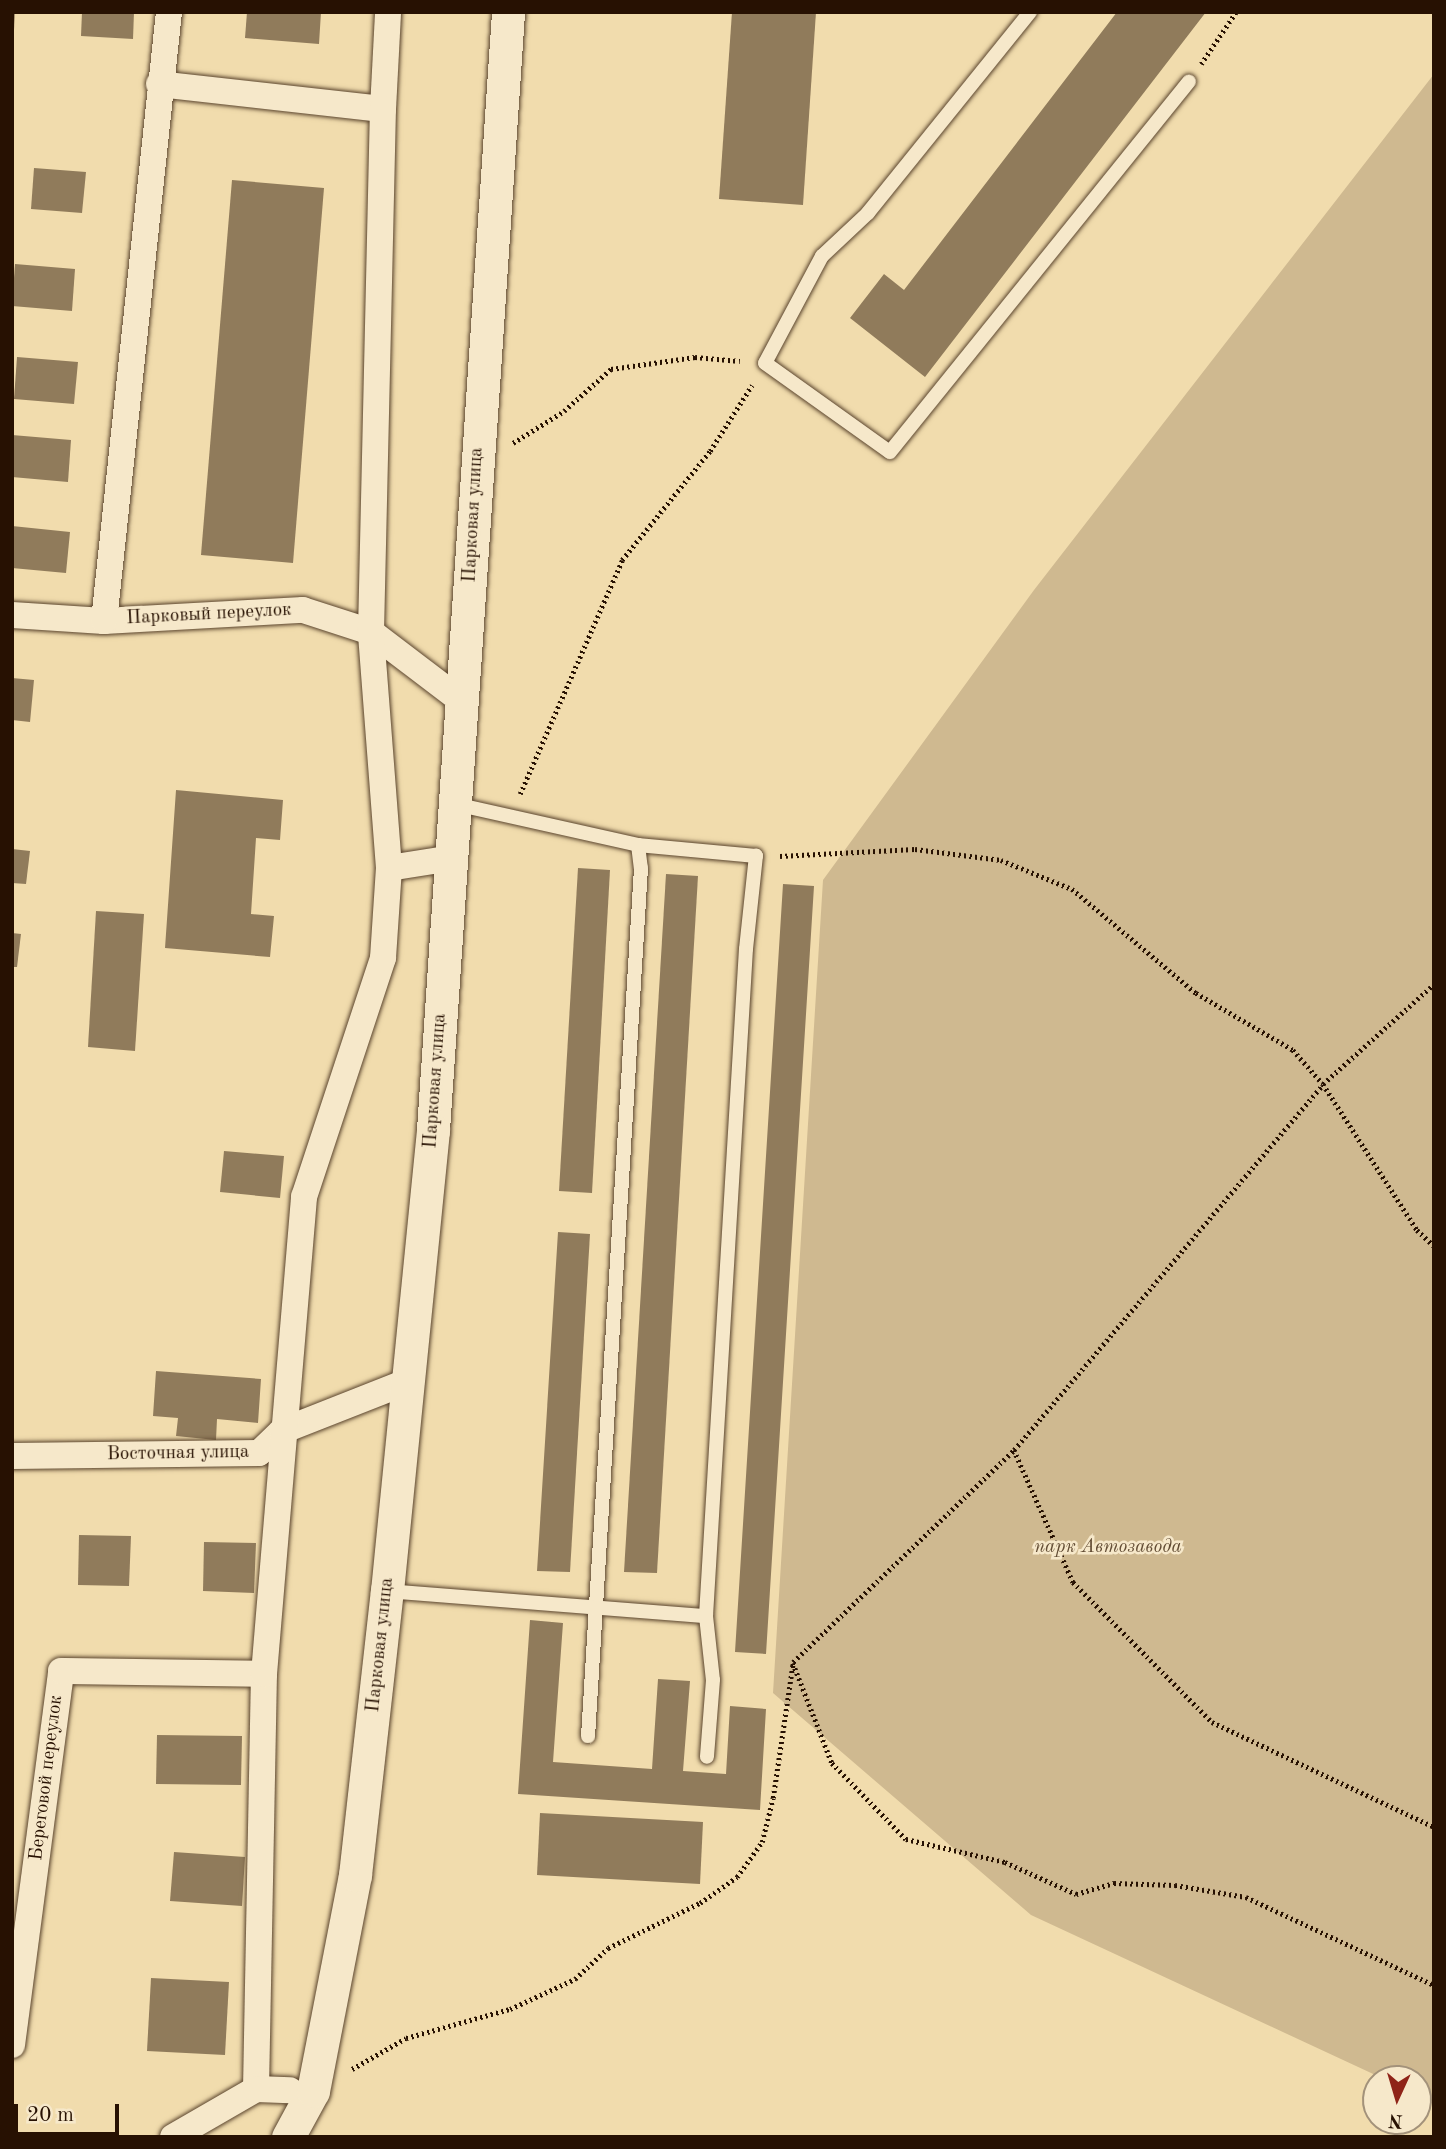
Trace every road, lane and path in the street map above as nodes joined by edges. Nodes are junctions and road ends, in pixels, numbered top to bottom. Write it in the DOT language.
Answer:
graph roads {
  1 [pos="169,12"];
  2 [pos="388,12"];
  3 [pos="508,12"];
  4 [pos="1030,12"];
  5 [pos="1236,12"];
  6 [pos="1189,82"];
  7 [pos="159,84"];
  8 [pos="383,109"];
  9 [pos="765,363"];
  10 [pos="476,466"];
  11 [pos="12,615"];
  12 [pos="104,621"];
  13 [pos="371,632"];
  14 [pos="463,702"];
  15 [pos="455,804"];
  16 [pos="511,816"];
  17 [pos="638,845"];
  18 [pos="756,856"];
  19 [pos="452,858"];
  20 [pos="388,868"];
  21 [pos="1434,984"];
  22 [pos="1323,1084"];
  23 [pos="1434,1246"];
  24 [pos="409,1381"];
  25 [pos="282,1431"];
  26 [pos="1014,1450"];
  27 [pos="12,1456"];
  28 [pos="387,1591"];
  29 [pos="596,1606"];
  30 [pos="706,1616"];
  31 [pos="793,1662"];
  32 [pos="264,1674"];
  33 [pos="588,1736"];
  34 [pos="707,1757"];
  35 [pos="1434,1827"];
  36 [pos="1434,1985"];
  37 [pos="12,2045"];
  38 [pos="256,2089"];
  39 [pos="302,2090"];
  40 [pos="173,2137"];
  41 [pos="288,2137"];
  1 -- 7 [label="street"];
  2 -- 8 [label="street"];
  3 -- 10 [label="street, Парковая улица"];
  4 -- 9 [label="lane"];
  5 -- 6 [label="path"];
  6 -- 9 [label="lane"];
  7 -- 8 [label="street"];
  7 -- 12 [label="street"];
  8 -- 13 [label="street"];
  9 -- 10 [label="path"];
  9 -- 16 [label="path"];
  10 -- 14 [label="street, Парковая улица"];
  11 -- 12 [label="street, Парковый переулок"];
  12 -- 13 [label="street, Парковый переулок"];
  13 -- 14 [label="street, Парковый переулок"];
  13 -- 20 [label="street"];
  14 -- 15 [label="street, Парковая улица"];
  15 -- 16 [label="lane"];
  15 -- 19 [label="street, Парковая улица"];
  16 -- 17 [label="lane"];
  17 -- 18 [label="lane"];
  17 -- 29 [label="lane"];
  18 -- 22 [label="path"];
  18 -- 30 [label="lane"];
  19 -- 20 [label="street"];
  19 -- 24 [label="street, Парковая улица"];
  20 -- 25 [label="street"];
  21 -- 22 [label="path"];
  22 -- 23 [label="path"];
  22 -- 26 [label="path"];
  24 -- 25 [label="street, Восточная улица"];
  24 -- 28 [label="street, Парковая улица"];
  25 -- 27 [label="street, Восточная улица"];
  25 -- 32 [label="street"];
  26 -- 31 [label="path"];
  26 -- 35 [label="path"];
  28 -- 29 [label="lane"];
  28 -- 39 [label="street, Парковая улица"];
  29 -- 30 [label="lane"];
  29 -- 33 [label="lane"];
  30 -- 34 [label="lane"];
  31 -- 36 [label="path"];
  31 -- 39 [label="path"];
  32 -- 37 [label="street, Береговой переулок"];
  32 -- 38 [label="street"];
  38 -- 39 [label="street"];
  38 -- 40 [label="street"];
  39 -- 41 [label="street, Парковая улица"];
}
